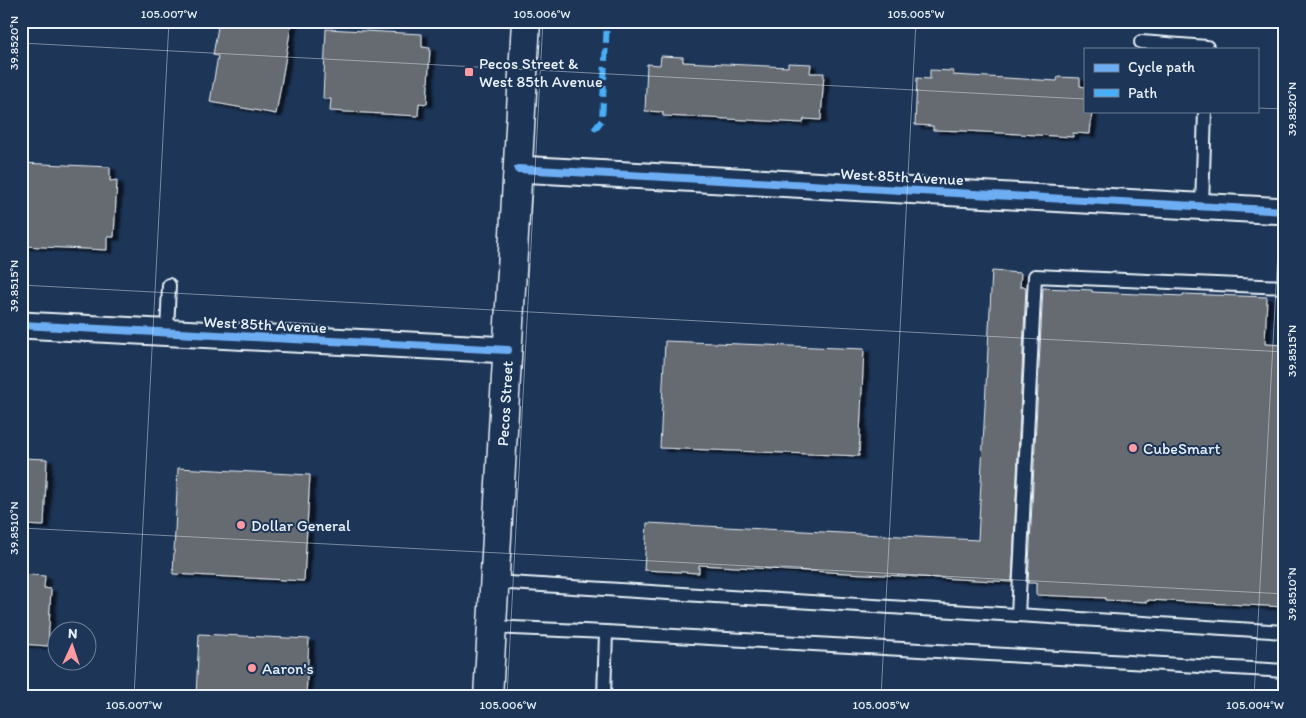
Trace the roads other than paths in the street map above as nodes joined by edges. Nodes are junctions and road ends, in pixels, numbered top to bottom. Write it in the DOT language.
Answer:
graph roads {
  1 [pos="526,21"];
  2 [pos="1141,42"];
  3 [pos="1208,48"];
  4 [pos="1206,112"];
  5 [pos="518,169"];
  6 [pos="1202,206"];
  7 [pos="1285,211"];
  8 [pos="169,285"];
  9 [pos="1285,287"];
  10 [pos="21,325"];
  11 [pos="166,333"];
  12 [pos="508,350"];
  13 [pos="495,582"];
  14 [pos="1018,615"];
  15 [pos="492,627"];
  16 [pos="606,632"];
  17 [pos="1285,632"];
  18 [pos="1285,671"];
  19 [pos="488,697"];
  20 [pos="604,697"];
  1 -- 5 [label="main road, Pecos Street"];
  2 -- 3 [label="lane"];
  4 -- 6 [label="lane"];
  5 -- 6 [label="street, West 85th Avenue"];
  5 -- 12 [label="main road, Pecos Street"];
  6 -- 7 [label="street, West 85th Avenue"];
  8 -- 11 [label="lane"];
  9 -- 14 [label="lane"];
  10 -- 11 [label="street, West 85th Avenue"];
  11 -- 12 [label="street, West 85th Avenue"];
  12 -- 13 [label="main road, Pecos Street"];
  13 -- 14 [label="lane"];
  13 -- 15 [label="main road, Pecos Street"];
  14 -- 17 [label="lane"];
  15 -- 16 [label="lane"];
  15 -- 19 [label="main road, Pecos Street"];
  16 -- 18 [label="lane"];
  16 -- 20 [label="lane"];
}
